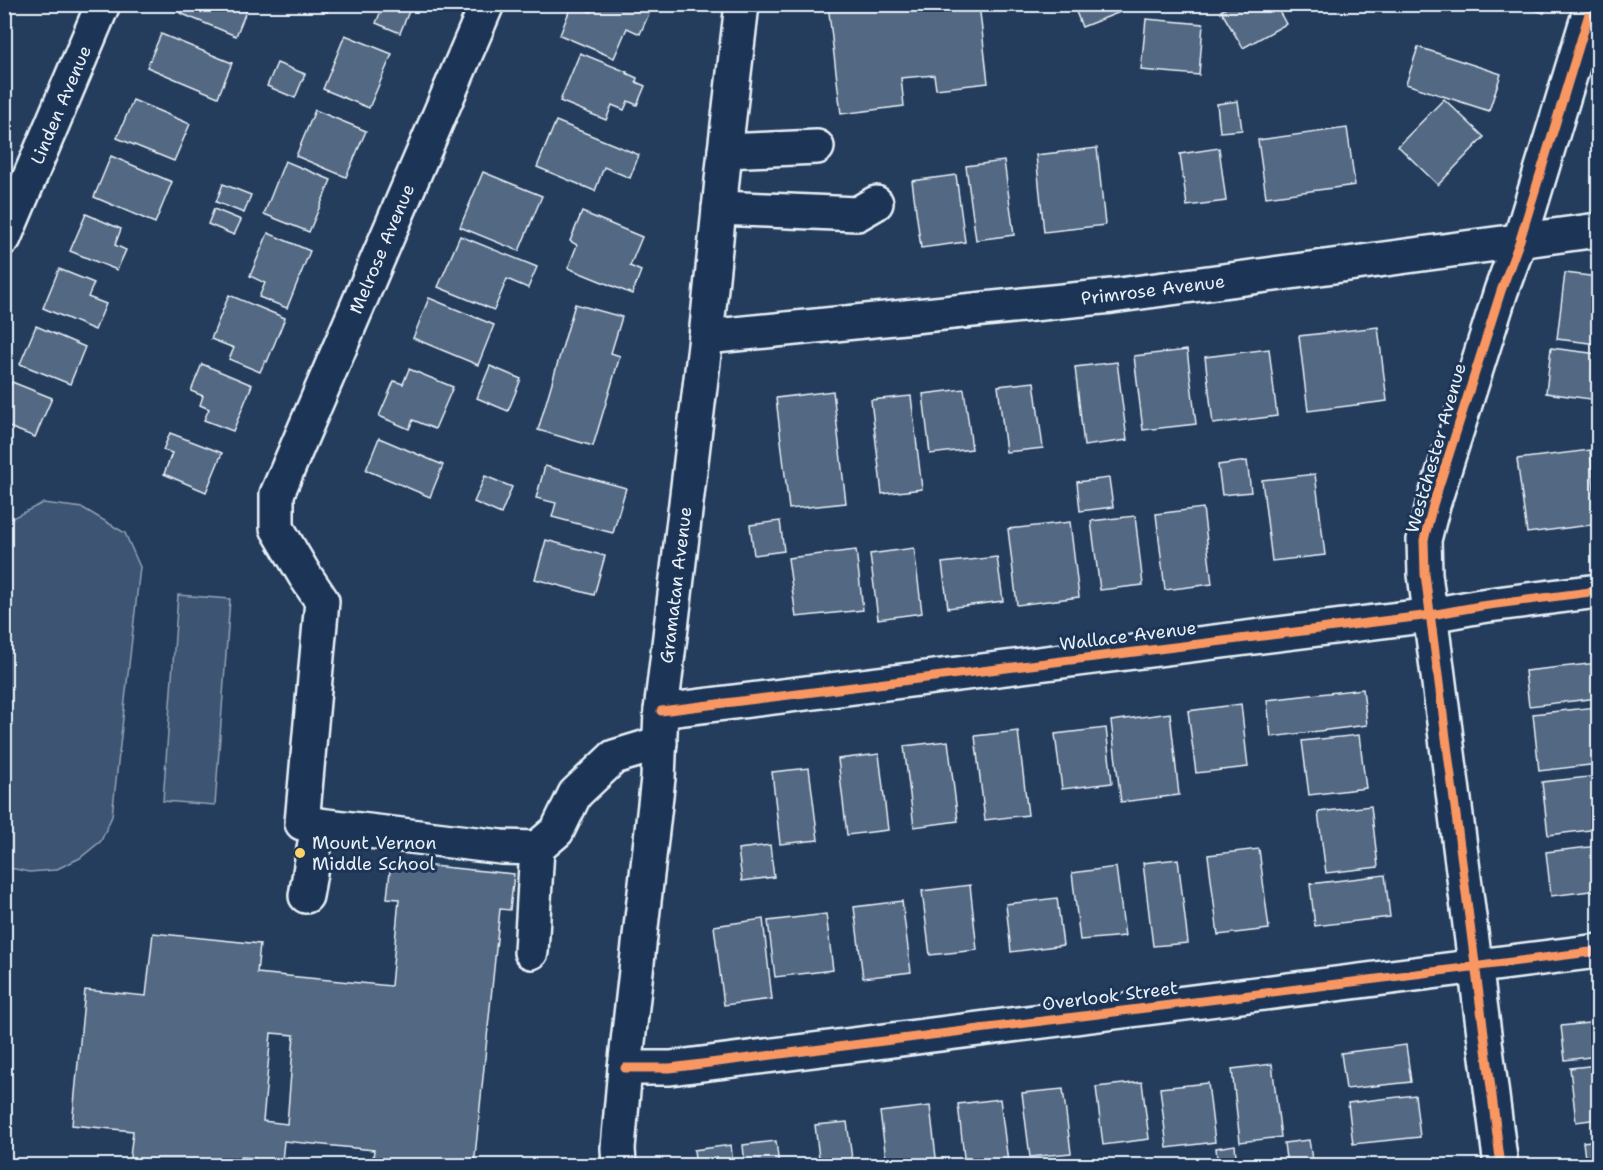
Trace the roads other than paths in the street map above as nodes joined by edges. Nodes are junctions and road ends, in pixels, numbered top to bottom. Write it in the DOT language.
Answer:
graph roads {
  1 [pos="103,4"];
  2 [pos="487,4"];
  3 [pos="742,4"];
  4 [pos="1592,4"];
  5 [pos="817,147"];
  6 [pos="725,151"];
  7 [pos="876,203"];
  8 [pos="719,207"];
  9 [pos="1599,230"];
  10 [pos="4,238"];
  11 [pos="1520,240"];
  12 [pos="706,337"];
  13 [pos="1599,591"];
  14 [pos="1431,615"];
  15 [pos="660,727"];
  16 [pos="310,824"];
  17 [pos="537,848"];
  18 [pos="306,896"];
  19 [pos="1599,951"];
  20 [pos="531,952"];
  21 [pos="1475,967"];
  22 [pos="625,1068"];
  23 [pos="619,1166"];
  24 [pos="1501,1166"];
  1 -- 10 [label="street, Linden Avenue"];
  2 -- 16 [label="street, Melrose Avenue"];
  3 -- 6 [label="street, Gramatan Avenue"];
  4 -- 11 [label="street, Westchester Avenue"];
  5 -- 6 [label="street"];
  6 -- 8 [label="street, Gramatan Avenue"];
  7 -- 8 [label="street"];
  8 -- 12 [label="street, Gramatan Avenue"];
  9 -- 11 [label="street, Primrose Avenue"];
  11 -- 12 [label="street, Primrose Avenue"];
  11 -- 14 [label="street, Westchester Avenue"];
  12 -- 15 [label="street, Gramatan Avenue"];
  13 -- 14 [label="street, Wallace Avenue"];
  14 -- 15 [label="street, Wallace Avenue"];
  14 -- 21 [label="street, Westchester Avenue"];
  15 -- 17 [label="street, Wallace Avenue"];
  15 -- 22 [label="street, Gramatan Avenue"];
  16 -- 17 [label="street"];
  16 -- 18 [label="street"];
  17 -- 20 [label="street"];
  19 -- 21 [label="street, Overlook Street"];
  21 -- 22 [label="street, Overlook Street"];
  21 -- 24 [label="street, Westchester Avenue"];
  22 -- 23 [label="street, Gramatan Avenue"];
}
